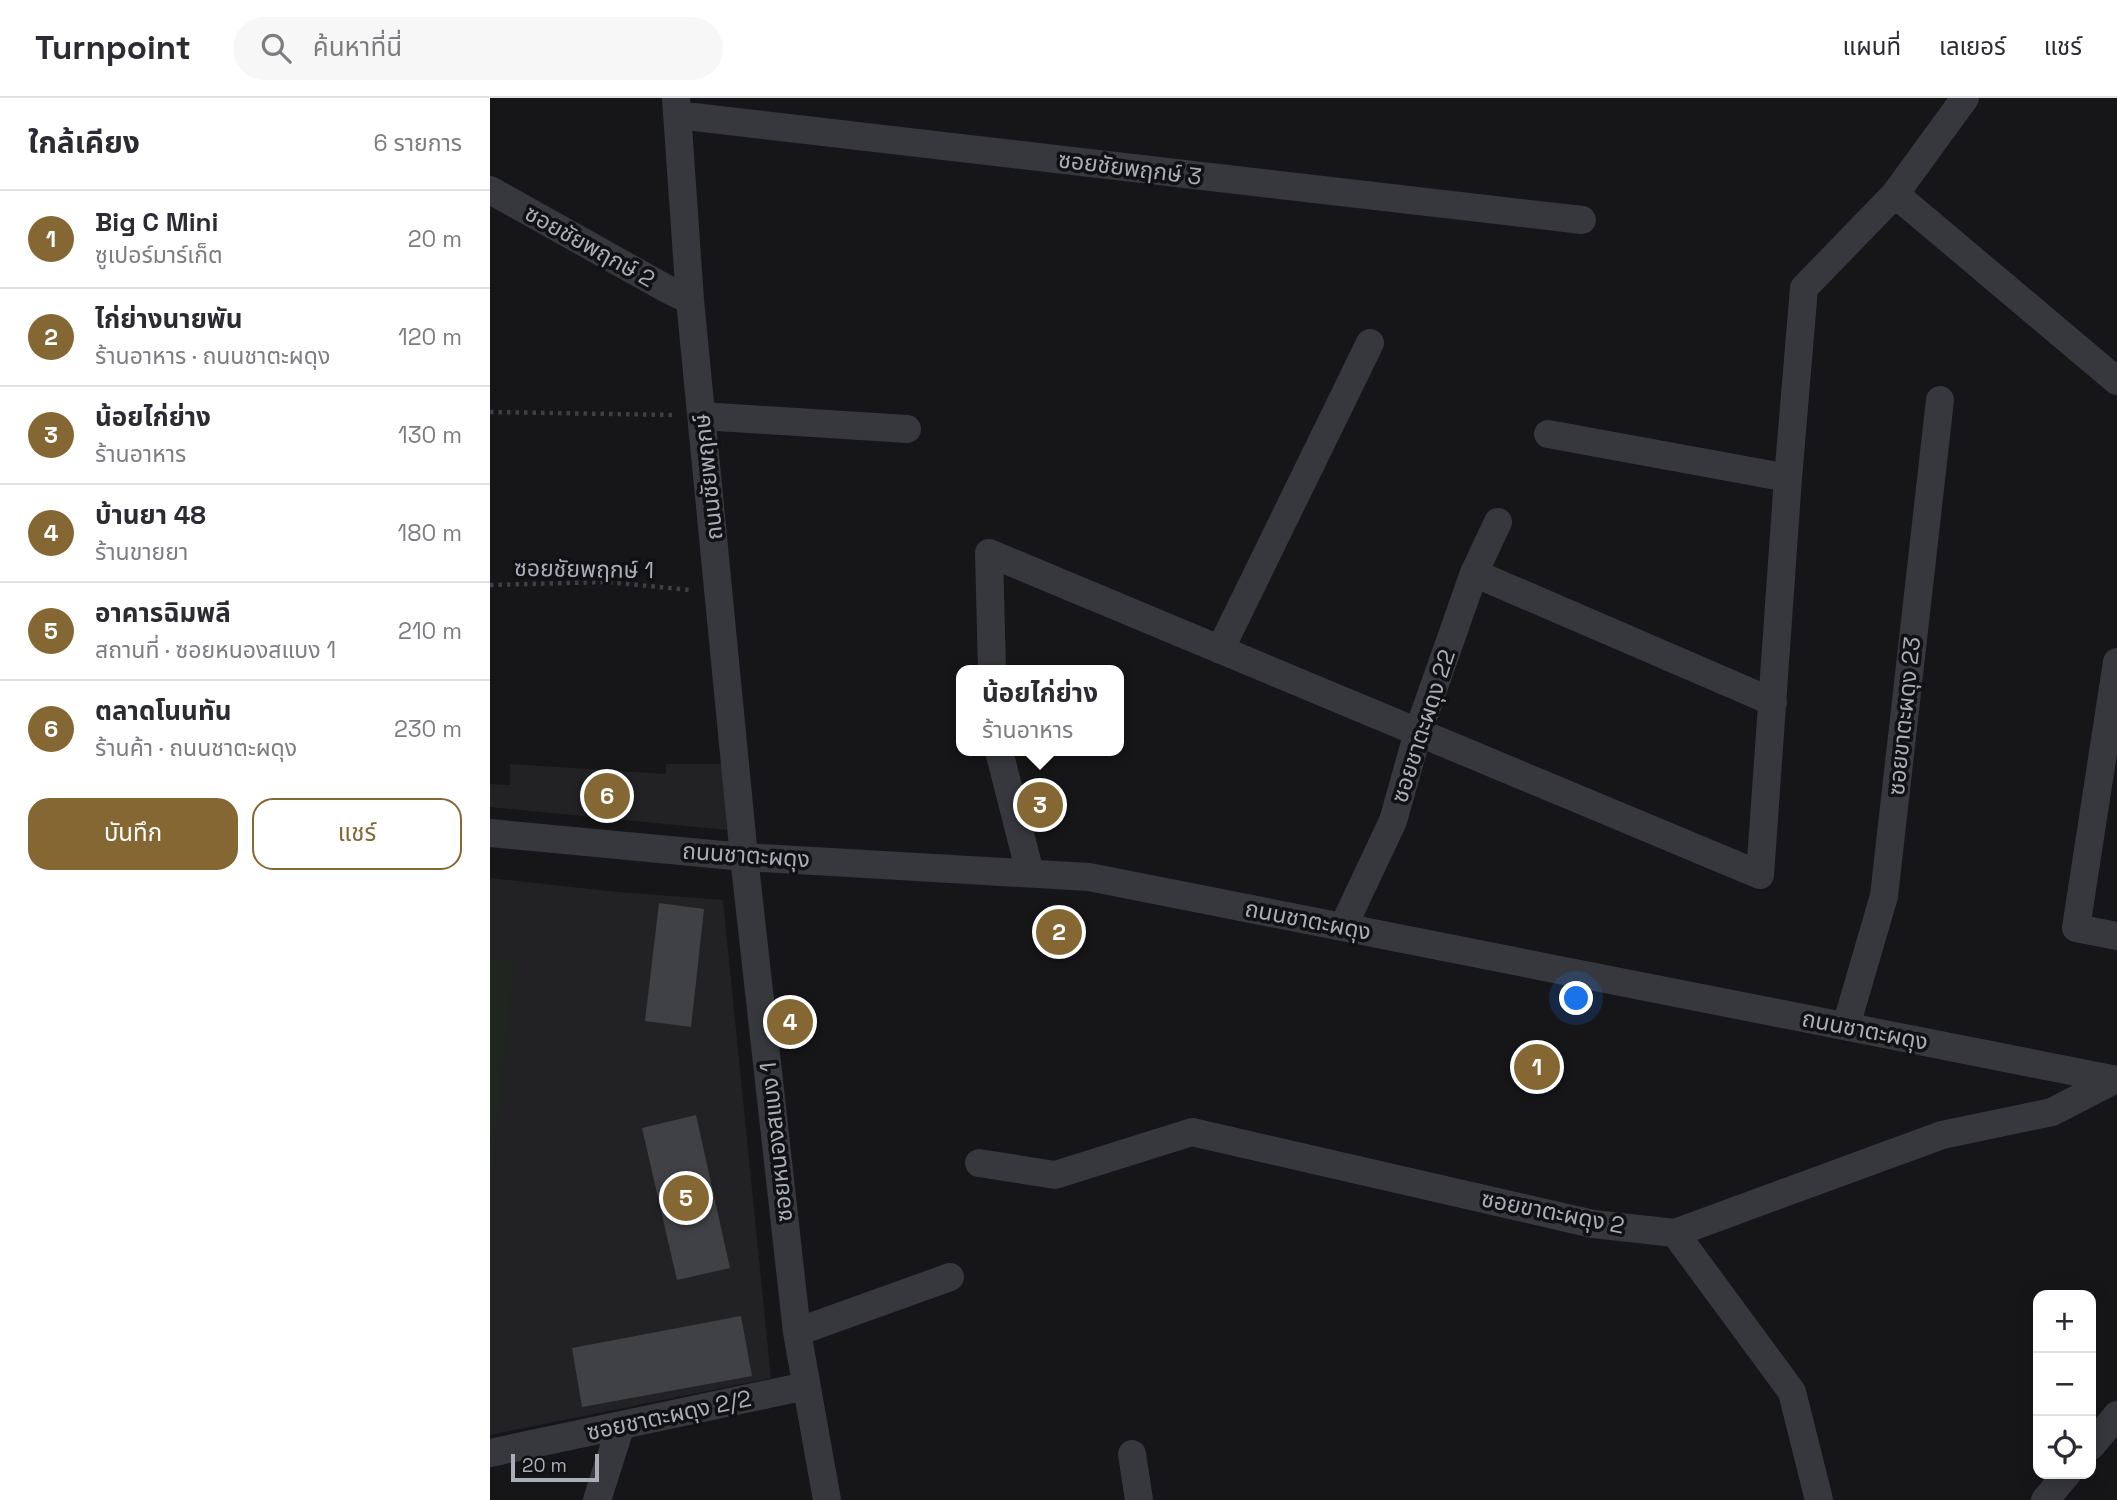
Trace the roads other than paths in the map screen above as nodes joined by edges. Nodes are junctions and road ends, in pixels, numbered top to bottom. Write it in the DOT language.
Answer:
graph roads {
  1 [pos="1965,98"];
  2 [pos="677,107"];
  3 [pos="490,190"];
  4 [pos="1895,194"];
  5 [pos="1582,220"];
  6 [pos="690,300"];
  7 [pos="1370,343"];
  8 [pos="2117,381"];
  9 [pos="1940,401"];
  10 [pos="702,416"];
  11 [pos="907,429"];
  12 [pos="1548,434"];
  13 [pos="1788,478"];
  14 [pos="1498,522"];
  15 [pos="1474,573"];
  16 [pos="1220,650"];
  17 [pos="2117,662"];
  18 [pos="992,665"];
  19 [pos="1773,702"];
  20 [pos="1418,732"];
  21 [pos="1000,756"];
  22 [pos="490,833"];
  23 [pos="744,856"];
  24 [pos="1030,873"];
  25 [pos="1343,927"];
  26 [pos="2117,936"];
  27 [pos="1846,1027"];
  28 [pos="2116,1080"];
  29 [pos="979,1163"];
  30 [pos="1675,1233"];
  31 [pos="950,1277"];
  32 [pos="797,1332"];
  33 [pos="806,1386"];
  34 [pos="2117,1415"];
  35 [pos="621,1425"];
  36 [pos="2096,1440"];
  37 [pos="490,1453"];
  38 [pos="1132,1454"];
  39 [pos="2063,1479"];
  40 [pos="597,1500"];
  41 [pos="827,1500"];
  42 [pos="1139,1500"];
  43 [pos="1819,1500"];
  44 [pos="2045,1500"];
  1 -- 4 [label="street"];
  2 -- 5 [label="street, ซอยชัยพฤกษ์ 3"];
  2 -- 6 [label="street, ถนนชัยพฤกษ์"];
  3 -- 6 [label="street, ซอยชัยพฤกษ์ 2"];
  4 -- 8 [label="street"];
  4 -- 13 [label="street"];
  6 -- 10 [label="street, ถนนชัยพฤกษ์"];
  7 -- 16 [label="street"];
  9 -- 27 [label="street, ซอยขาตะผดุง 23"];
  10 -- 11 [label="street"];
  10 -- 23 [label="street, ถนนชัยพฤกษ์"];
  12 -- 13 [label="street"];
  13 -- 19 [label="street"];
  14 -- 15 [label="street, ซอยชาตะผดุง 22"];
  15 -- 19 [label="street"];
  15 -- 20 [label="street, ซอยชาตะผดุง 22"];
  16 -- 18 [label="street"];
  16 -- 20 [label="street"];
  17 -- 26 [label="street"];
  19 -- 20 [label="street"];
  20 -- 25 [label="street, ซอยชาตะผดุง 22"];
  21 -- 24 [label="street"];
  22 -- 23 [label="street, ถนนชาตะผดุง"];
  23 -- 24 [label="street, ถนนชาตะผดุง"];
  23 -- 32 [label="street, ซอยหนองสแบง 1"];
  24 -- 25 [label="street, ถนนชาตะผดุง"];
  25 -- 27 [label="street, ถนนชาตะผดุง"];
  27 -- 28 [label="street, ถนนชาตะผดุง"];
  28 -- 30 [label="street, ซอยขาตะผดุง 2"];
  29 -- 30 [label="street, ซอยขาตะผดุง 2"];
  30 -- 43 [label="street"];
  31 -- 32 [label="street"];
  32 -- 33 [label="street, ซอยหนองสแบง 1"];
  33 -- 35 [label="street, ซอยชาตะผดุง 2/2"];
  33 -- 41 [label="street, ซอยหนองสแบง 1"];
  34 -- 36 [label="street"];
  35 -- 37 [label="street, ซอยชาตะผดุง 2/2"];
  35 -- 40 [label="street"];
  38 -- 42 [label="street"];
  39 -- 44 [label="street"];
}
